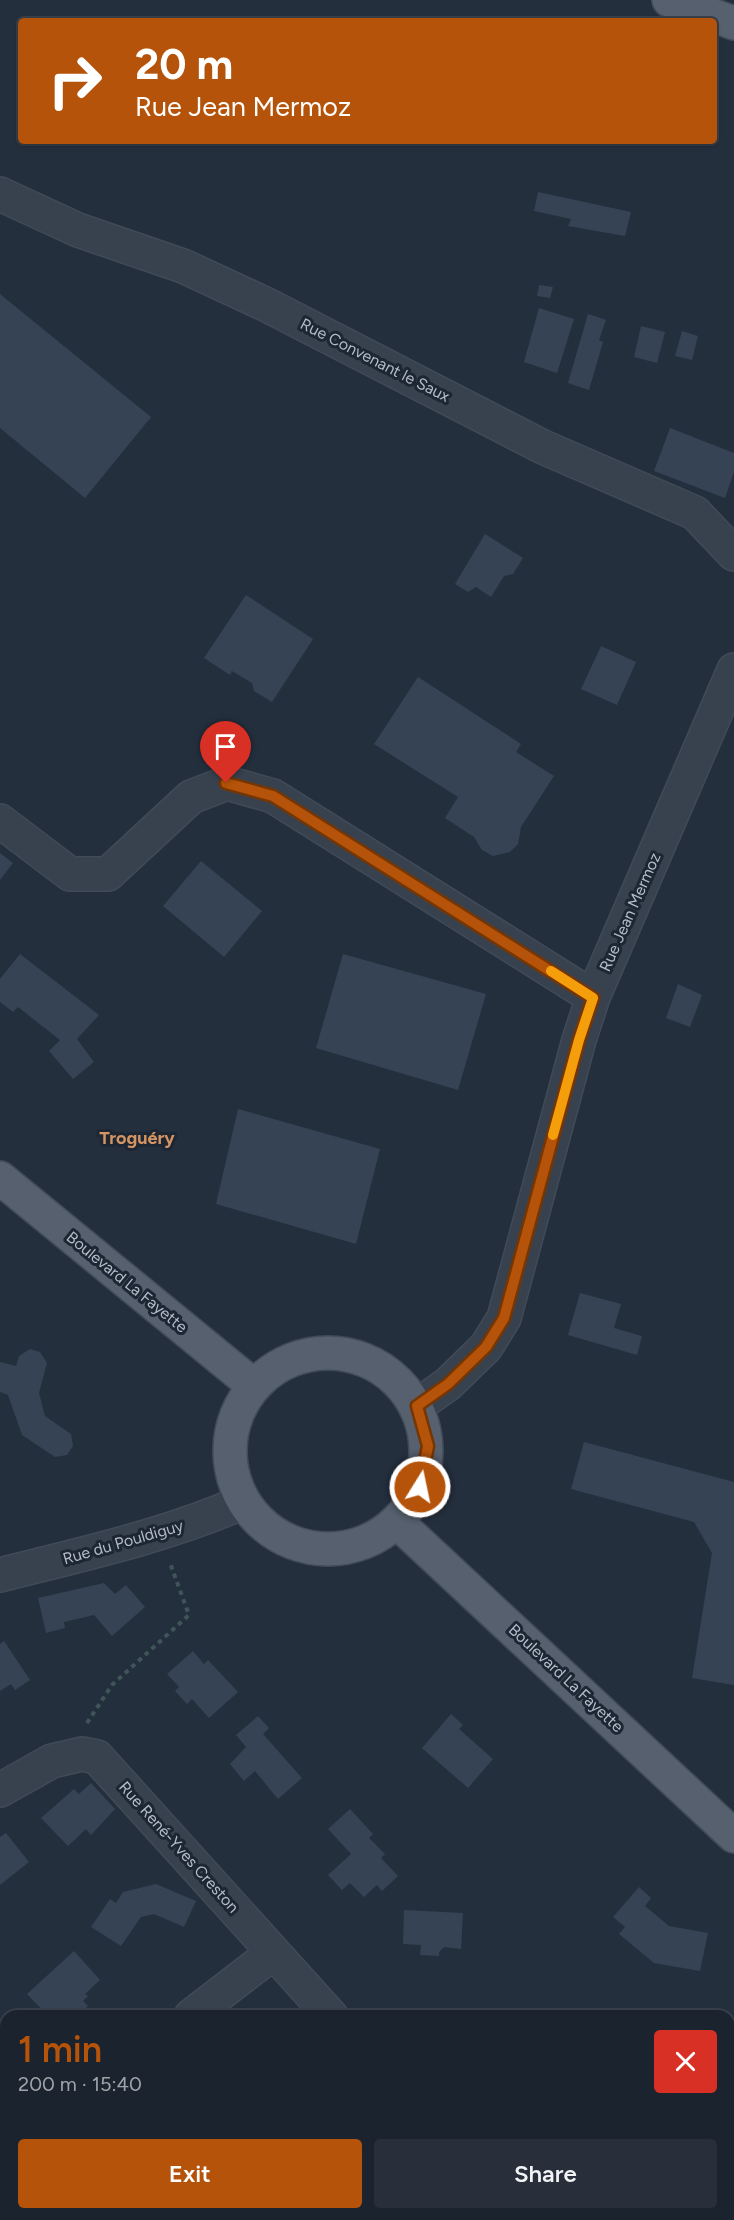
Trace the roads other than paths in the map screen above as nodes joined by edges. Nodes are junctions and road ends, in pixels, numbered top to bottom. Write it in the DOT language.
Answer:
graph roads {
  1 [pos="669,0"];
  2 [pos="734,23"];
  3 [pos="0,194"];
  4 [pos="734,554"];
  5 [pos="734,670"];
  6 [pos="0,821"];
  7 [pos="593,998"];
  8 [pos="0,1178"];
  9 [pos="253,1385"];
  10 [pos="417,1406"];
  11 [pos="243,1502"];
  12 [pos="398,1522"];
  13 [pos="0,1575"];
  14 [pos="0,1790"];
  15 [pos="734,1836"];
  16 [pos="273,1953"];
  17 [pos="199,2010"];
  18 [pos="325,2010"];
  1 -- 2 [label="main road"];
  3 -- 4 [label="street, Rue Convenant le Saux"];
  5 -- 7 [label="street, Rue Jean Mermoz"];
  6 -- 7 [label="street"];
  7 -- 10 [label="street, Rue Jean Mermoz"];
  8 -- 9 [label="main road, Boulevard La Fayette"];
  9 -- 10 [label="main road"];
  9 -- 11 [label="main road"];
  10 -- 12 [label="main road"];
  11 -- 12 [label="main road"];
  11 -- 13 [label="street, Rue du Pouldiguy"];
  12 -- 15 [label="main road, Boulevard La Fayette"];
  14 -- 16 [label="street, Rue René-Yves Creston"];
  16 -- 17 [label="street"];
  16 -- 18 [label="street, Rue René-Yves Creston"];
}
